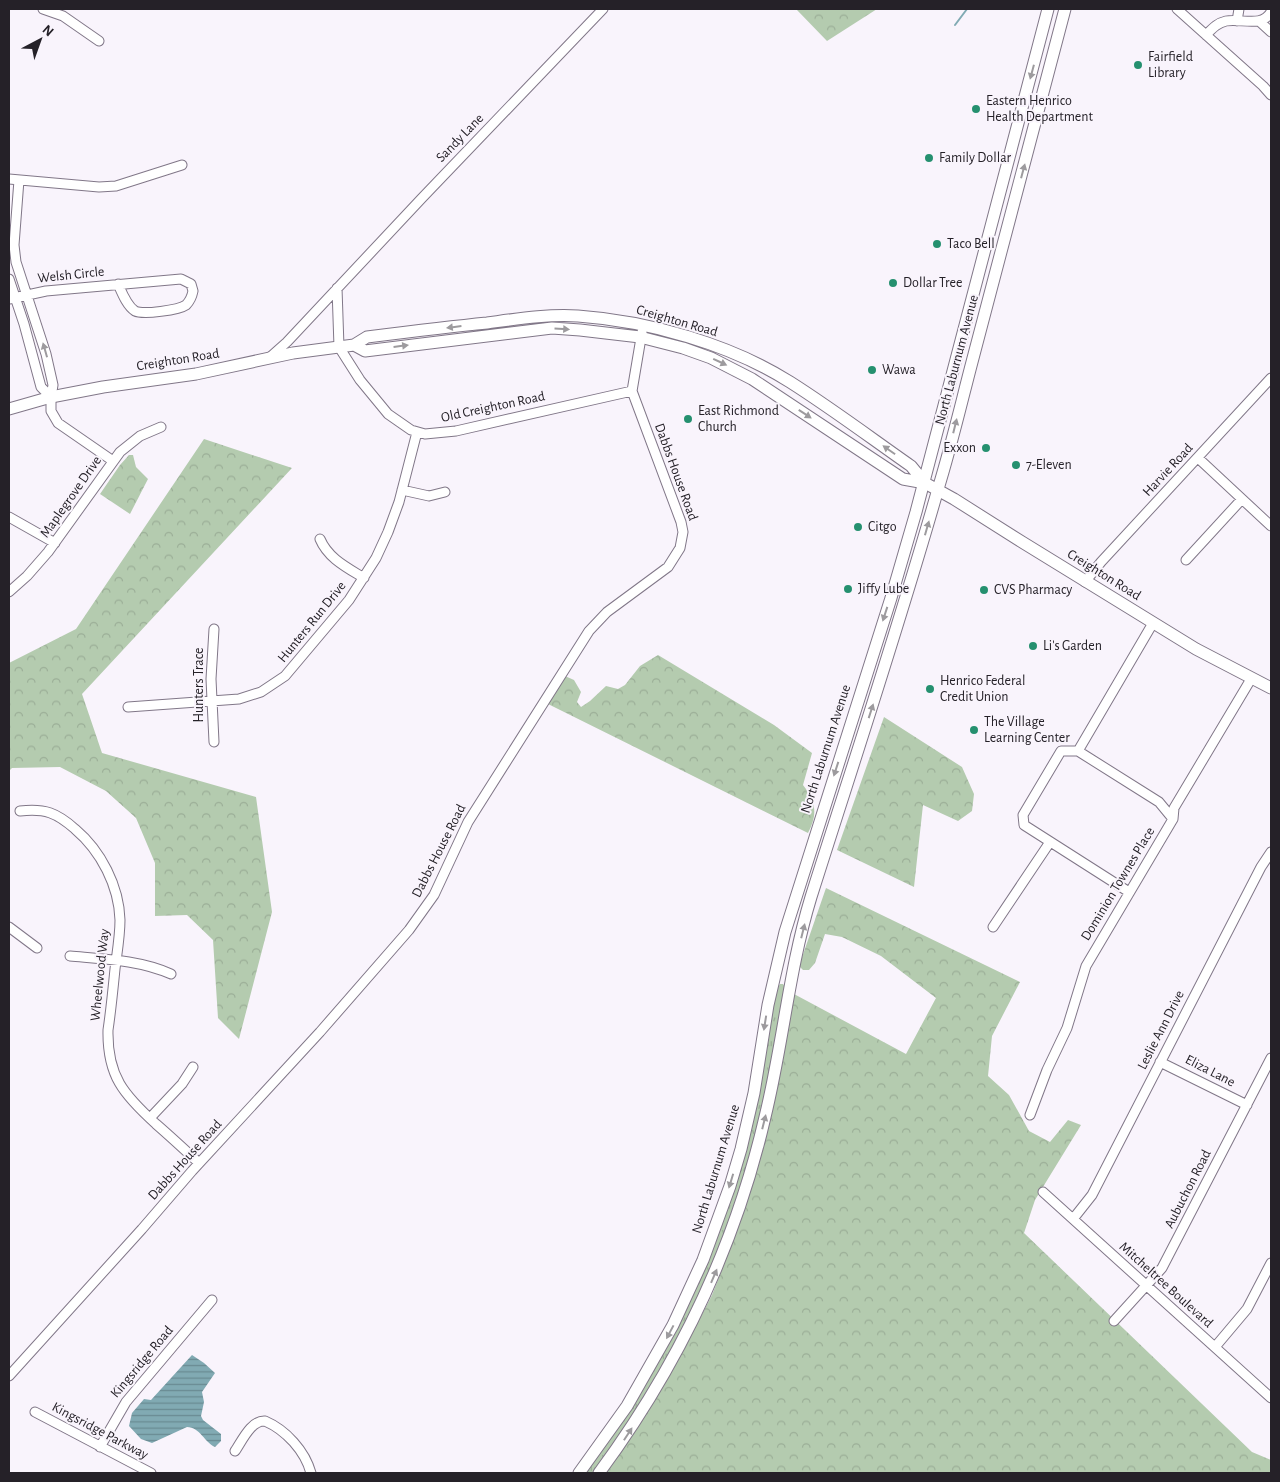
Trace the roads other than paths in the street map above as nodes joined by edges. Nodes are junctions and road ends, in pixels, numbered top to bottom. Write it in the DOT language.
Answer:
graph roads {
  1 [pos="43,9"];
  2 [pos="603,9"];
  3 [pos="1048,9"];
  4 [pos="1065,9"];
  5 [pos="1177,9"];
  6 [pos="1239,9"];
  7 [pos="1271,12"];
  8 [pos="1237,21"];
  9 [pos="1259,21"];
  10 [pos="1271,32"];
  11 [pos="1206,35"];
  12 [pos="99,41"];
  13 [pos="1271,95"];
  14 [pos="182,166"];
  15 [pos="9,179"];
  16 [pos="19,180"];
  17 [pos="9,279"];
  18 [pos="118,284"];
  19 [pos="337,288"];
  20 [pos="27,294"];
  21 [pos="12,298"];
  22 [pos="644,325"];
  23 [pos="640,337"];
  24 [pos="354,345"];
  25 [pos="339,347"];
  26 [pos="267,360"];
  27 [pos="1271,378"];
  28 [pos="632,391"];
  29 [pos="51,397"];
  30 [pos="9,409"];
  31 [pos="161,427"];
  32 [pos="417,432"];
  33 [pos="1198,458"];
  34 [pos="113,462"];
  35 [pos="924,483"];
  36 [pos="402,490"];
  37 [pos="938,490"];
  38 [pos="445,492"];
  39 [pos="1242,499"];
  40 [pos="9,517"];
  41 [pos="1271,526"];
  42 [pos="320,538"];
  43 [pos="55,543"];
  44 [pos="1186,560"];
  45 [pos="364,578"];
  46 [pos="1086,582"];
  47 [pos="9,592"];
  48 [pos="1153,623"];
  49 [pos="214,629"];
  50 [pos="1251,679"];
  51 [pos="1271,688"];
  52 [pos="212,702"];
  53 [pos="128,707"];
  54 [pos="214,742"];
  55 [pos="1078,751"];
  56 [pos="20,811"];
  57 [pos="1173,819"];
  58 [pos="1050,842"];
  59 [pos="1271,852"];
  60 [pos="1129,892"];
  61 [pos="993,927"];
  62 [pos="9,930"];
  63 [pos="37,948"];
  64 [pos="70,956"];
  65 [pos="116,960"];
  66 [pos="171,974"];
  67 [pos="1271,1058"];
  68 [pos="1160,1062"];
  69 [pos="193,1067"];
  70 [pos="1247,1105"];
  71 [pos="1030,1115"];
  72 [pos="150,1118"];
  73 [pos="199,1163"];
  74 [pos="1043,1192"];
  75 [pos="1073,1219"];
  76 [pos="1270,1266"];
  77 [pos="1147,1286"];
  78 [pos="212,1300"];
  79 [pos="1114,1321"];
  80 [pos="1214,1347"];
  81 [pos="9,1376"];
  82 [pos="1271,1398"];
  83 [pos="35,1412"];
  84 [pos="100,1447"];
  85 [pos="235,1451"];
  86 [pos="151,1473"];
  87 [pos="311,1473"];
  88 [pos="579,1473"];
  89 [pos="599,1473"];
  1 -- 12 [label="street"];
  2 -- 19 [label="street, Sandy Lane"];
  3 -- 35 [label="main road, North Laburnum Avenue, one-way"];
  37 -- 4 [label="main road, North Laburnum Avenue, one-way"];
  5 -- 11 [label="street"];
  6 -- 8 [label="street"];
  7 -- 9 [label="street"];
  8 -- 9 [label="street"];
  8 -- 11 [label="street"];
  9 -- 10 [label="street"];
  11 -- 13 [label="street"];
  14 -- 16 [label="street"];
  15 -- 16 [label="street"];
  16 -- 20 [label="street"];
  17 -- 21 [label="street"];
  18 -- 18 [label="street, Welsh Circle"];
  18 -- 20 [label="street, Welsh Circle"];
  19 -- 25 [label="street"];
  19 -- 26 [label="street, Sandy Lane"];
  20 -- 21 [label="street, Welsh Circle"];
  29 -- 20 [label="street, one-way"];
  21 -- 29 [label="street"];
  22 -- 23 [label="street, Dabbs House Road"];
  22 -- 24 [label="main road, Creighton Road, one-way"];
  35 -- 22 [label="main road, Creighton Road, one-way"];
  24 -- 23 [label="main road, Creighton Road, one-way"];
  23 -- 28 [label="street, Dabbs House Road"];
  23 -- 35 [label="main road, Creighton Road, one-way"];
  24 -- 25 [label="main road, Creighton Road"];
  25 -- 26 [label="main road, Creighton Road"];
  25 -- 32 [label="street, Old Creighton Road"];
  26 -- 29 [label="main road, Creighton Road"];
  27 -- 33 [label="street, Harvie Road"];
  28 -- 32 [label="street, Old Creighton Road"];
  28 -- 73 [label="street, Dabbs House Road"];
  29 -- 30 [label="main road, Creighton Road"];
  29 -- 34 [label="street"];
  31 -- 34 [label="street, Maplegrove Drive"];
  32 -- 36 [label="street, Hunters Run Drive"];
  33 -- 39 [label="street"];
  33 -- 46 [label="street, Harvie Road"];
  34 -- 43 [label="street, Maplegrove Drive"];
  35 -- 37 [label="main road, Creighton Road"];
  35 -- 88 [label="main road, North Laburnum Avenue, one-way"];
  36 -- 38 [label="street"];
  36 -- 45 [label="street, Hunters Run Drive"];
  37 -- 46 [label="main road, Creighton Road"];
  89 -- 37 [label="main road, North Laburnum Avenue, one-way"];
  39 -- 41 [label="street"];
  39 -- 44 [label="street"];
  40 -- 43 [label="street"];
  42 -- 45 [label="street"];
  43 -- 47 [label="street, Maplegrove Drive"];
  45 -- 52 [label="street, Hunters Run Drive"];
  46 -- 48 [label="main road, Creighton Road"];
  48 -- 50 [label="main road, Creighton Road"];
  48 -- 55 [label="street"];
  49 -- 52 [label="street, Hunters Trace"];
  50 -- 51 [label="main road, Creighton Road"];
  50 -- 57 [label="street, Dominion Townes Place"];
  52 -- 53 [label="street, Hunters Run Drive"];
  52 -- 54 [label="street, Hunters Trace"];
  55 -- 57 [label="street"];
  55 -- 58 [label="street"];
  56 -- 65 [label="street, Wheelwood Way"];
  57 -- 60 [label="street, Dominion Townes Place"];
  58 -- 60 [label="street"];
  58 -- 61 [label="street"];
  59 -- 68 [label="street, Leslie Ann Drive"];
  60 -- 71 [label="street, Dominion Townes Place"];
  62 -- 63 [label="street"];
  64 -- 65 [label="street"];
  65 -- 66 [label="street"];
  65 -- 72 [label="street, Wheelwood Way"];
  67 -- 70 [label="street, Aubuchon Road"];
  68 -- 70 [label="street, Eliza Lane"];
  68 -- 75 [label="street, Leslie Ann Drive"];
  69 -- 72 [label="street"];
  70 -- 77 [label="street, Aubuchon Road"];
  72 -- 73 [label="street, Wheelwood Way"];
  73 -- 81 [label="street, Dabbs House Road"];
  74 -- 75 [label="street, Mitcheltree Boulevard"];
  75 -- 77 [label="street, Mitcheltree Boulevard"];
  76 -- 80 [label="street"];
  77 -- 79 [label="street, Aubuchon Road"];
  77 -- 80 [label="street, Mitcheltree Boulevard"];
  78 -- 84 [label="street, Kingsridge Road"];
  80 -- 82 [label="street, Mitcheltree Boulevard"];
  83 -- 84 [label="street, Kingsridge Parkway"];
  84 -- 86 [label="street, Kingsridge Parkway"];
  85 -- 87 [label="street"];
}
